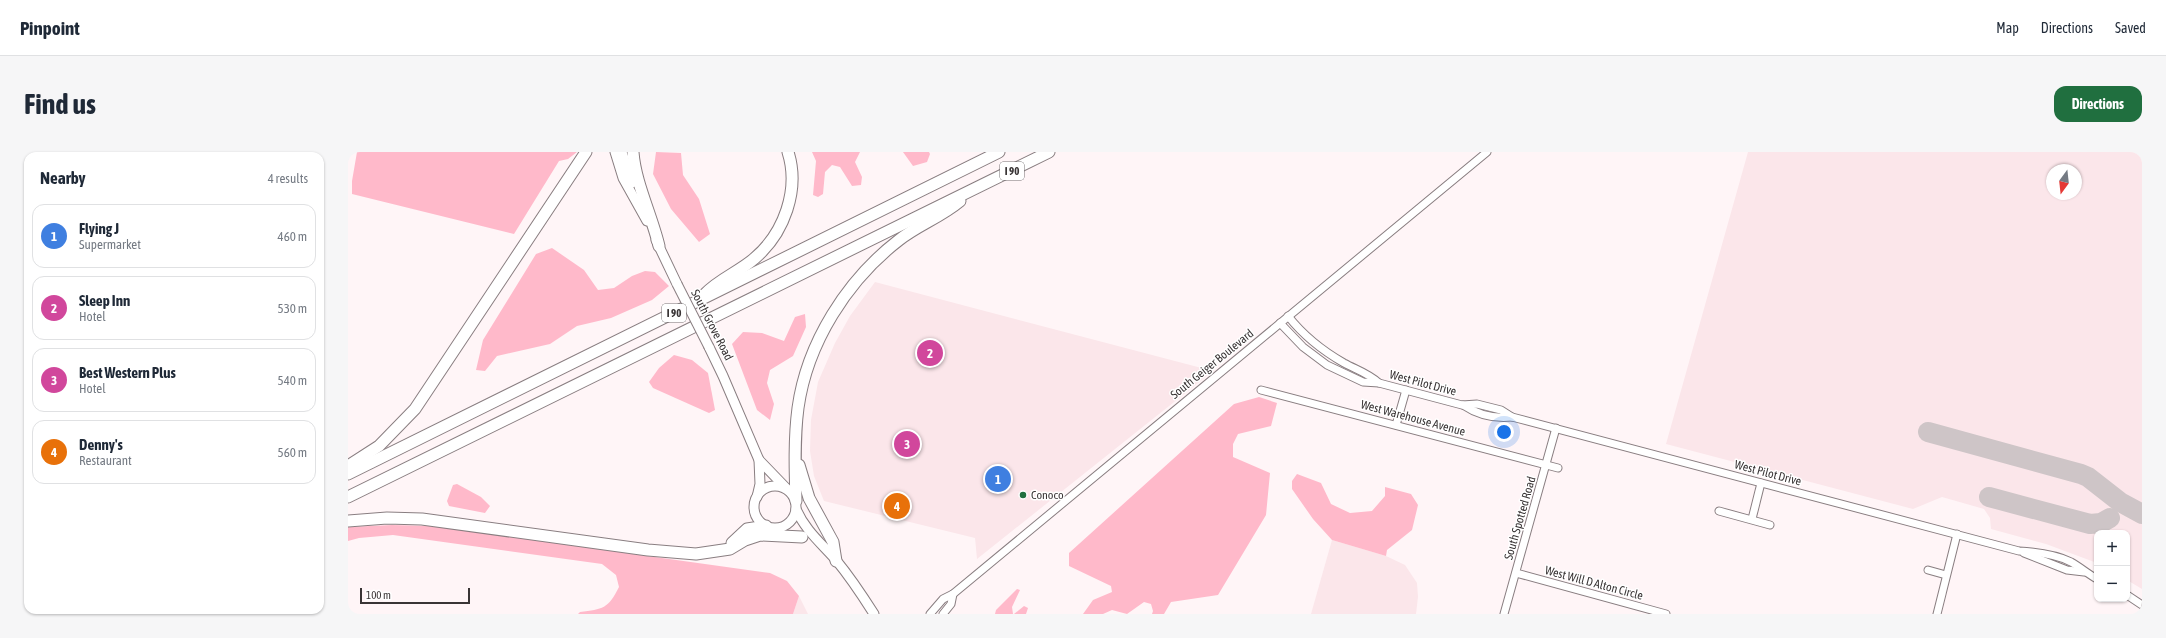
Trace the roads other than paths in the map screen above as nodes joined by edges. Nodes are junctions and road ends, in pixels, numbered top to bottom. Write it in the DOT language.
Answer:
graph roads {
  1 [pos="586,152"];
  2 [pos="615,152"];
  3 [pos="622,152"];
  4 [pos="634,152"];
  5 [pos="788,152"];
  6 [pos="999,152"];
  7 [pos="1049,152"];
  8 [pos="1487,152"];
  9 [pos="974,189"];
  10 [pos="639,203"];
  11 [pos="659,246"];
  12 [pos="697,302"];
  13 [pos="1288,316"];
  14 [pos="1280,323"];
  15 [pos="1379,383"];
  16 [pos="1261,390"];
  17 [pos="1406,390"];
  18 [pos="1396,424"];
  19 [pos="1556,428"];
  20 [pos="796,448"];
  21 [pos="759,460"];
  22 [pos="1546,464"];
  23 [pos="348,466"];
  24 [pos="1558,468"];
  25 [pos="348,474"];
  26 [pos="1761,483"];
  27 [pos="787,490"];
  28 [pos="348,497"];
  29 [pos="757,497"];
  30 [pos="796,505"];
  31 [pos="1720,511"];
  32 [pos="1752,520"];
  33 [pos="348,521"];
  34 [pos="1770,524"];
  35 [pos="766,526"];
  36 [pos="779,528"];
  37 [pos="1957,534"];
  38 [pos="802,537"];
  39 [pos="720,550"];
  40 [pos="829,552"];
  41 [pos="836,560"];
  42 [pos="1928,570"];
  43 [pos="1516,573"];
  44 [pos="1946,576"];
  45 [pos="2094,577"];
  46 [pos="952,594"];
  47 [pos="2130,597"];
  48 [pos="2142,605"];
  49 [pos="874,614"];
  50 [pos="930,614"];
  51 [pos="943,614"];
  52 [pos="1504,614"];
  53 [pos="1666,614"];
  54 [pos="1937,614"];
  1 -- 23 [label="highway"];
  2 -- 10 [label="main road, South Grove Road"];
  3 -- 10 [label="main road, South Grove Road"];
  4 -- 11 [label="highway"];
  5 -- 12 [label="highway"];
  6 -- 12 [label="highway, I 90"];
  7 -- 9 [label="highway, I 90"];
  8 -- 13 [label="street, South Geiger Boulevard"];
  9 -- 20 [label="highway"];
  9 -- 28 [label="highway, I 90"];
  10 -- 11 [label="main road, South Grove Road"];
  11 -- 21 [label="main road, South Grove Road, bridge"];
  12 -- 25 [label="highway, I 90"];
  13 -- 14 [label="street, South Geiger Boulevard"];
  13 -- 15 [label="street, West Pilot Drive"];
  14 -- 15 [label="street, West Pilot Drive"];
  14 -- 46 [label="street, South Geiger Boulevard"];
  15 -- 17 [label="street, West Pilot Drive"];
  16 -- 18 [label="street, West Warehouse Avenue"];
  17 -- 18 [label="street"];
  17 -- 19 [label="street, West Pilot Drive"];
  18 -- 22 [label="street, West Warehouse Avenue"];
  19 -- 22 [label="street, South Spotted Road"];
  19 -- 26 [label="street, West Pilot Drive"];
  20 -- 30 [label="highway"];
  20 -- 41 [label="highway"];
  21 -- 27 [label="main road, South Grove Road"];
  21 -- 29 [label="main road, South Grove Road"];
  22 -- 24 [label="street, West Warehouse Avenue"];
  22 -- 43 [label="street, South Spotted Road"];
  26 -- 32 [label="street"];
  26 -- 37 [label="street, West Pilot Drive"];
  27 -- 29 [label="main road"];
  27 -- 30 [label="main road"];
  29 -- 35 [label="main road"];
  30 -- 36 [label="main road"];
  30 -- 40 [label="main road"];
  31 -- 32 [label="street"];
  32 -- 34 [label="street"];
  33 -- 39 [label="highway"];
  35 -- 36 [label="main road"];
  35 -- 39 [label="highway"];
  36 -- 38 [label="main road"];
  37 -- 44 [label="street"];
  37 -- 45 [label="street, West Pilot Drive"];
  38 -- 39 [label="highway"];
  38 -- 40 [label="main road"];
  40 -- 41 [label="main road"];
  41 -- 49 [label="main road"];
  42 -- 44 [label="street"];
  43 -- 52 [label="street, South Spotted Road"];
  43 -- 53 [label="street, West Will D Alton Circle"];
  44 -- 54 [label="street"];
  46 -- 50 [label="street, South Geiger Boulevard"];
  46 -- 51 [label="street, South Geiger Boulevard"];
  47 -- 48 [label="street"];
}
